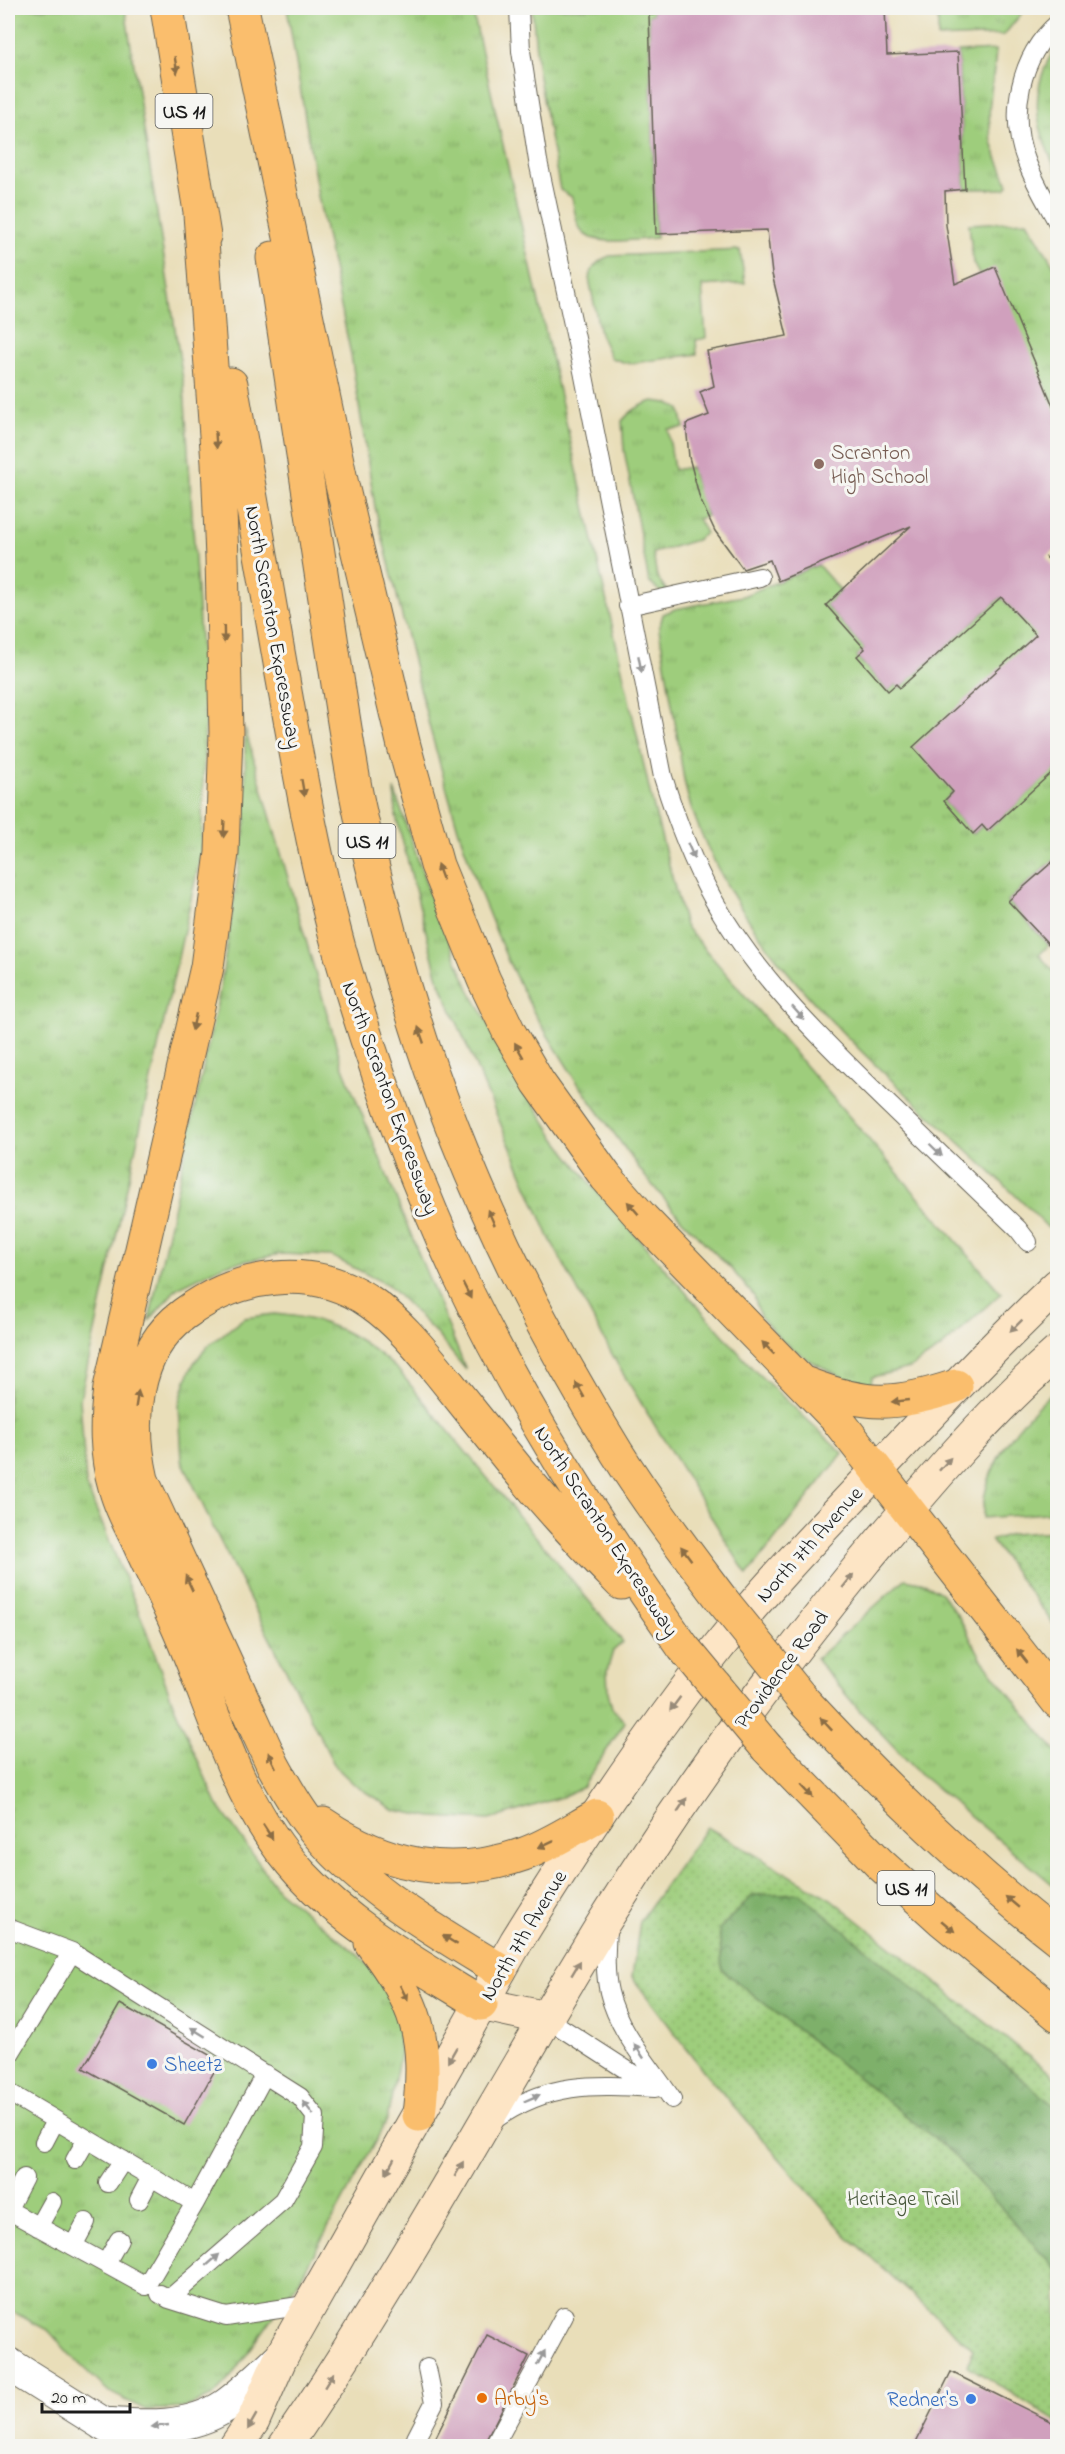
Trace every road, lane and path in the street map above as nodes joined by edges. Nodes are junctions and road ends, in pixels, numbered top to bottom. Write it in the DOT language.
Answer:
graph roads {
  1 [pos="167,8"];
  2 [pos="235,8"];
  3 [pos="242,8"];
  4 [pos="519,8"];
  5 [pos="1058,23"];
  6 [pos="200,214"];
  7 [pos="1058,223"];
  8 [pos="760,577"];
  9 [pos="628,606"];
  10 [pos="1028,1242"];
  11 [pos="1058,1284"];
  12 [pos="1058,1352"];
  13 [pos="800,1381"];
  14 [pos="956,1386"];
  15 [pos="878,1470"];
  16 [pos="908,1509"];
  17 [pos="683,1647"];
  18 [pos="1058,1702"];
  19 [pos="289,1793"];
  20 [pos="597,1816"];
  21 [pos="608,1916"];
  22 [pos="359,1927"];
  23 [pos="8,1928"];
  24 [pos="1058,1939"];
  25 [pos="72,1952"];
  26 [pos="500,1970"];
  27 [pos="481,2004"];
  28 [pos="1058,2015"];
  29 [pos="546,2018"];
  30 [pos="8,2057"];
  31 [pos="265,2074"];
  32 [pos="656,2088"];
  33 [pos="8,2092"];
  34 [pos="419,2115"];
  35 [pos="55,2121"];
  36 [pos="482,2128"];
  37 [pos="87,2139"];
  38 [pos="44,2142"];
  39 [pos="75,2160"];
  40 [pos="123,2160"];
  41 [pos="151,2177"];
  42 [pos="24,2178"];
  43 [pos="108,2183"];
  44 [pos="139,2200"];
  45 [pos="52,2202"];
  46 [pos="195,2203"];
  47 [pos="8,2210"];
  48 [pos="86,2222"];
  49 [pos="38,2227"];
  50 [pos="119,2240"];
  51 [pos="73,2246"];
  52 [pos="106,2263"];
  53 [pos="146,2286"];
  54 [pos="169,2299"];
  55 [pos="312,2304"];
  56 [pos="564,2316"];
  57 [pos="281,2357"];
  58 [pos="8,2364"];
  59 [pos="427,2368"];
  60 [pos="103,2424"];
  61 [pos="296,2438"];
  62 [pos="140,2446"];
  63 [pos="236,2446"];
  64 [pos="416,2446"];
  65 [pos="494,2446"];
  1 -- 6 [label="highway, North Scranton Expressway / US 11, one-way"];
  24 -- 2 [label="highway, US 11, one-way, bridge"];
  13 -- 3 [label="highway, one-way"];
  4 -- 9 [label="lane"];
  5 -- 7 [label="lane"];
  6 -- 17 [label="highway, North Scranton Expressway / US 11, one-way"];
  6 -- 22 [label="highway, one-way"];
  8 -- 9 [label="lane"];
  9 -- 10 [label="lane, one-way"];
  11 -- 14 [label="main road, one-way"];
  16 -- 12 [label="main road, Providence Road, one-way"];
  14 -- 13 [label="highway, one-way"];
  13 -- 15 [label="highway"];
  14 -- 15 [label="main road"];
  15 -- 16 [label="highway"];
  15 -- 20 [label="main road, North 7th Avenue, one-way"];
  18 -- 16 [label="highway, one-way"];
  21 -- 16 [label="main road, Providence Road, one-way"];
  19 -- 17 [label="highway, one-way"];
  17 -- 28 [label="highway, North Scranton Expressway / US 11, one-way, bridge"];
  20 -- 19 [label="highway, one-way"];
  26 -- 19 [label="highway, one-way"];
  20 -- 26 [label="main road, North 7th Avenue"];
  29 -- 21 [label="main road, Providence Road, one-way"];
  32 -- 21 [label="lane, one-way"];
  22 -- 27 [label="highway"];
  22 -- 34 [label="highway, one-way"];
  23 -- 25 [label="lane"];
  25 -- 30 [label="lane"];
  31 -- 25 [label="lane, one-way"];
  26 -- 27 [label="main road, North 7th Avenue"];
  26 -- 29 [label="main road"];
  27 -- 29 [label="main road"];
  27 -- 34 [label="main road, North 7th Avenue, one-way"];
  29 -- 32 [label="lane"];
  29 -- 36 [label="main road"];
  31 -- 46 [label="lane"];
  54 -- 31 [label="lane, one-way"];
  36 -- 32 [label="lane, one-way"];
  33 -- 35 [label="lane"];
  34 -- 55 [label="main road, North 7th Avenue, one-way"];
  35 -- 37 [label="lane"];
  35 -- 38 [label="lane"];
  61 -- 36 [label="main road, one-way"];
  37 -- 39 [label="lane"];
  37 -- 40 [label="lane"];
  40 -- 41 [label="lane"];
  40 -- 43 [label="lane"];
  41 -- 44 [label="lane"];
  41 -- 46 [label="lane"];
  42 -- 47 [label="lane"];
  45 -- 49 [label="lane"];
  46 -- 53 [label="lane"];
  47 -- 49 [label="lane"];
  48 -- 51 [label="lane"];
  49 -- 51 [label="lane"];
  50 -- 52 [label="lane"];
  51 -- 52 [label="lane"];
  52 -- 53 [label="lane"];
  53 -- 54 [label="lane"];
  54 -- 55 [label="lane"];
  55 -- 57 [label="main road, North 7th Avenue"];
  65 -- 56 [label="lane, one-way"];
  57 -- 60 [label="street, one-way"];
  57 -- 63 [label="main road, North 7th Avenue, one-way"];
  58 -- 60 [label="street"];
  59 -- 64 [label="lane"];
  60 -- 62 [label="street"];
}
